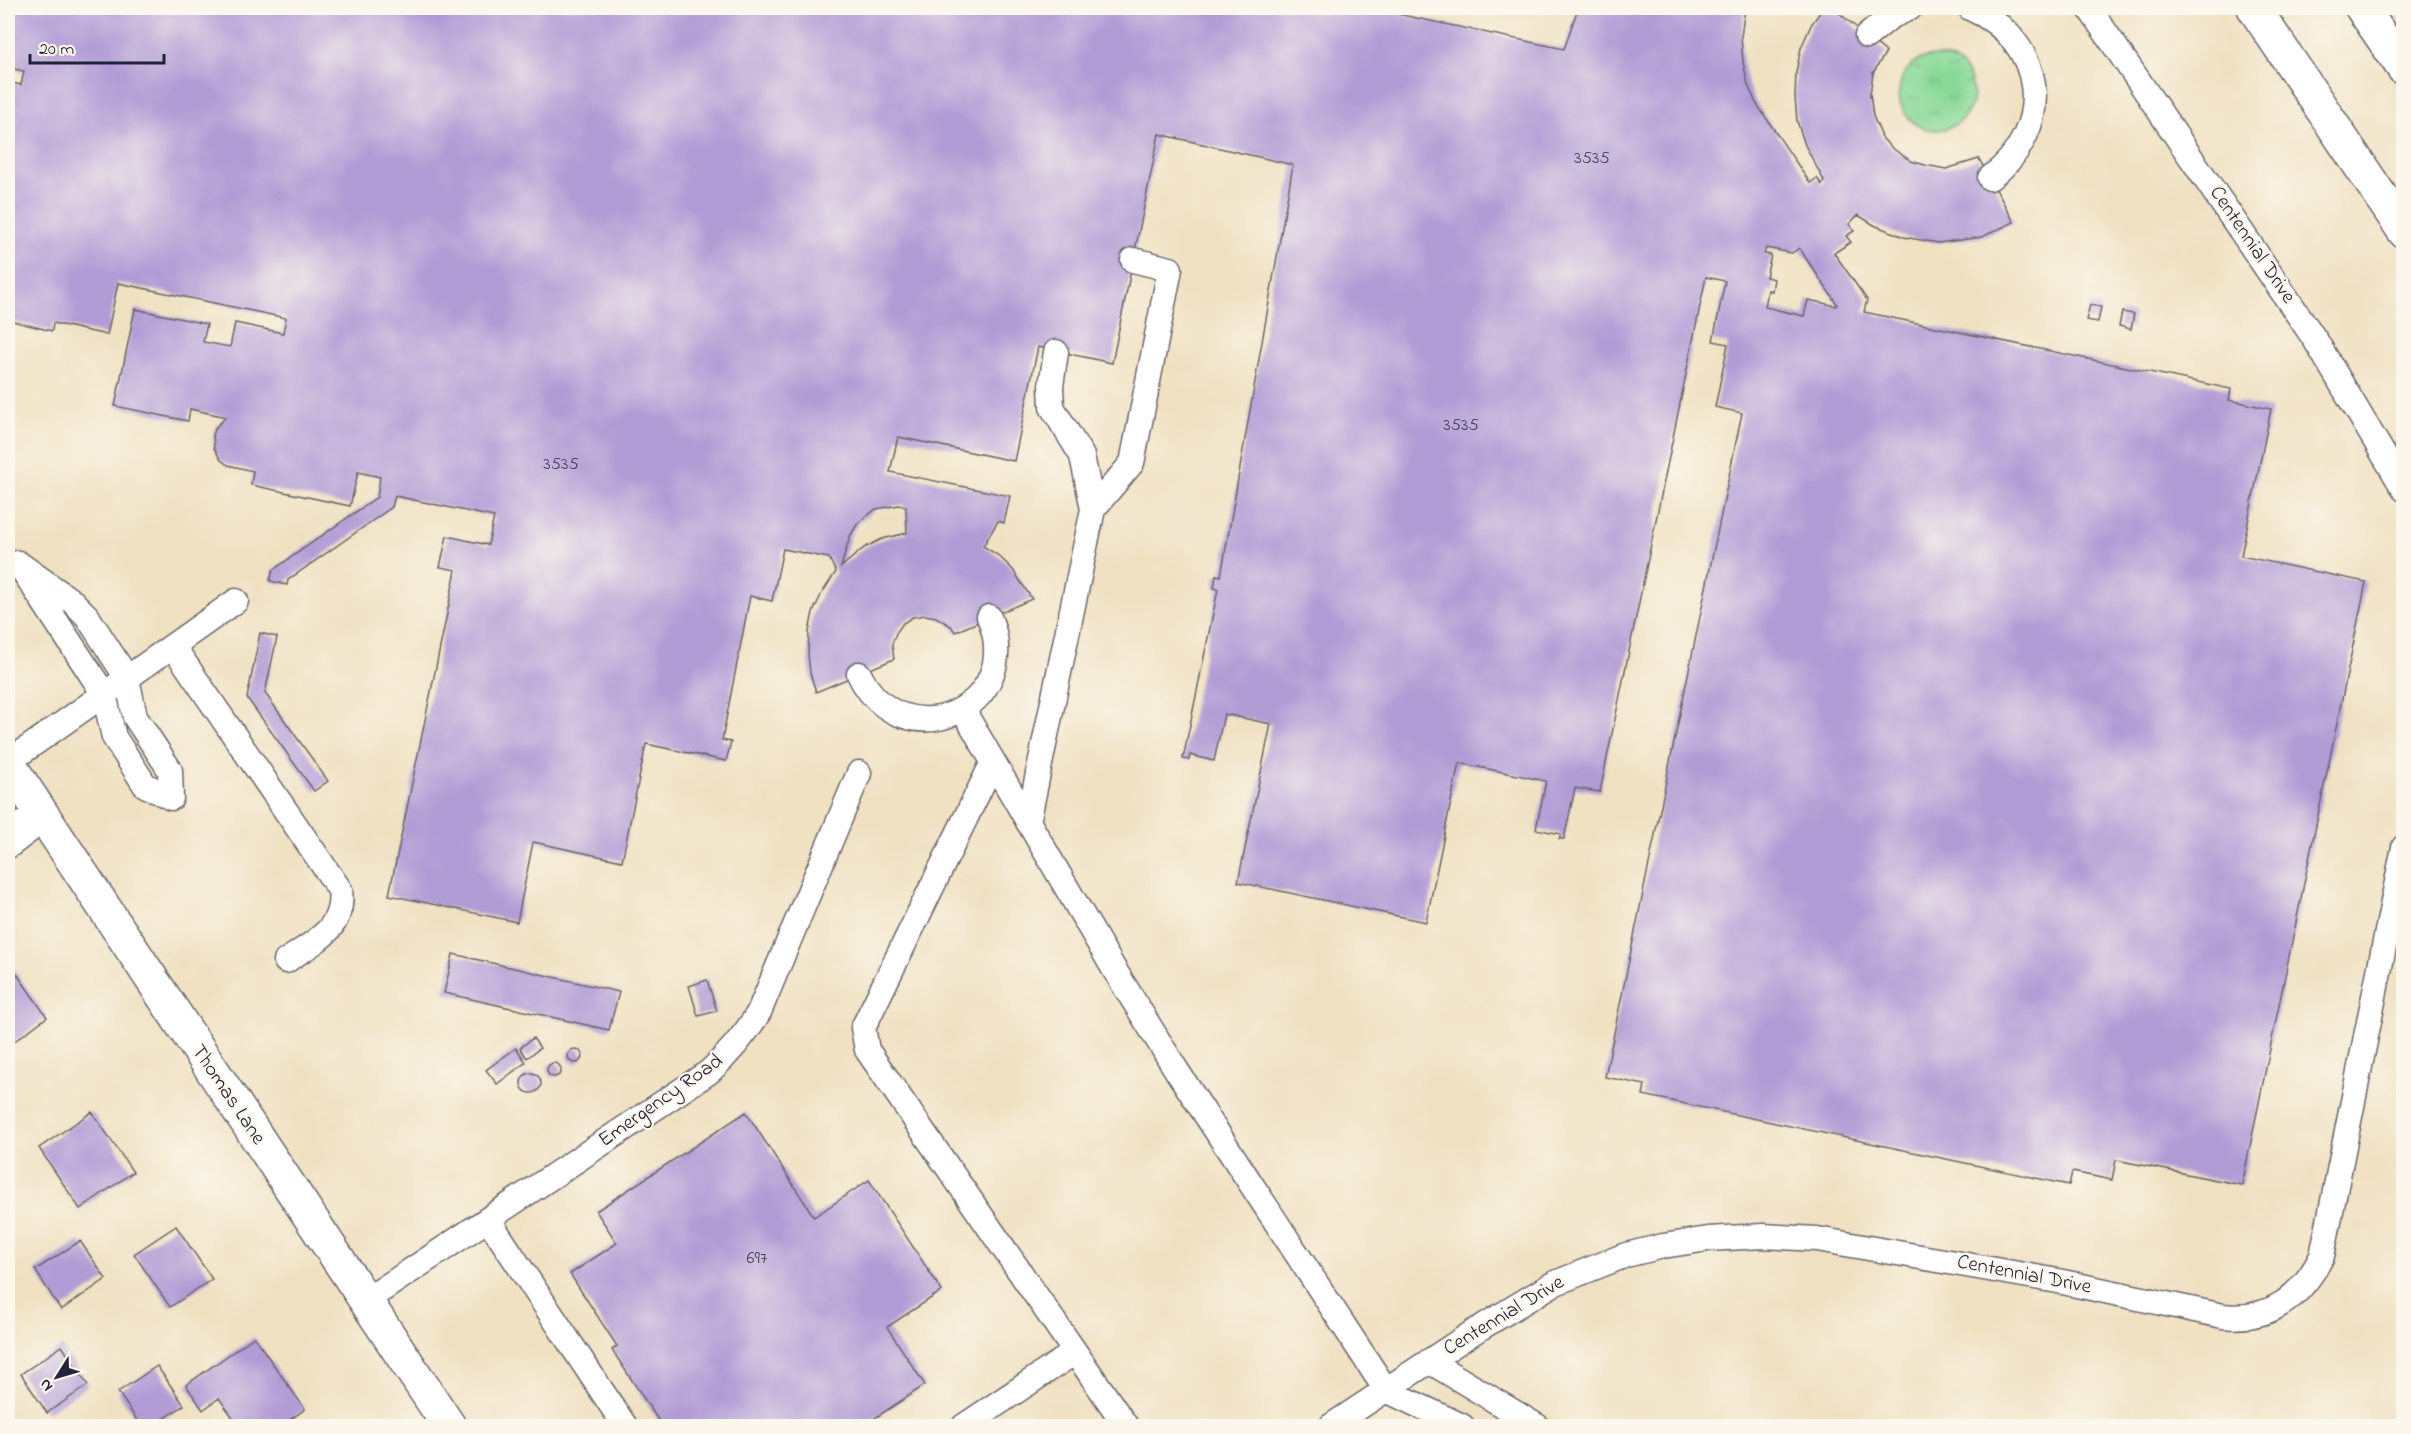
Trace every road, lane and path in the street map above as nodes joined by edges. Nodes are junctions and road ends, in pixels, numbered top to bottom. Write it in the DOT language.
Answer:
graph roads {
  1 [pos="1907,8"];
  2 [pos="1970,8"];
  3 [pos="2089,8"];
  4 [pos="2254,8"];
  5 [pos="2362,8"];
  6 [pos="1999,15"];
  7 [pos="1867,36"];
  8 [pos="2403,69"];
  9 [pos="1990,178"];
  10 [pos="2403,231"];
  11 [pos="1133,260"];
  12 [pos="1056,352"];
  13 [pos="2403,489"];
  14 [pos="1093,509"];
  15 [pos="236,601"];
  16 [pos="989,617"];
  17 [pos="172,646"];
  18 [pos="859,674"];
  19 [pos="127,678"];
  20 [pos="104,694"];
  21 [pos="963,710"];
  22 [pos="8,762"];
  23 [pos="993,762"];
  24 [pos="859,773"];
  25 [pos="42,816"];
  26 [pos="1028,822"];
  27 [pos="8,841"];
  28 [pos="2403,847"];
  29 [pos="286,961"];
  30 [pos="488,1219"];
  31 [pos="365,1301"];
  32 [pos="1075,1352"];
  33 [pos="1429,1361"];
  34 [pos="1386,1390"];
  35 [pos="449,1426"];
  36 [pos="625,1426"];
  37 [pos="964,1426"];
  38 [pos="1126,1426"];
  39 [pos="1331,1426"];
  40 [pos="1462,1426"];
  41 [pos="1537,1426"];
  1 -- 7 [label="lane"];
  2 -- 6 [label="lane"];
  3 -- 13 [label="lane, Centennial Drive"];
  4 -- 10 [label="street"];
  5 -- 8 [label="street"];
  6 -- 9 [label="lane"];
  11 -- 14 [label="lane"];
  12 -- 14 [label="lane"];
  14 -- 26 [label="lane"];
  15 -- 17 [label="lane"];
  16 -- 21 [label="lane"];
  17 -- 19 [label="lane"];
  17 -- 29 [label="lane"];
  18 -- 21 [label="lane"];
  19 -- 20 [label="lane"];
  19 -- 20 [label="lane"];
  19 -- 20 [label="lane"];
  20 -- 22 [label="lane"];
  21 -- 23 [label="lane"];
  22 -- 25 [label="street, Thomas Lane"];
  23 -- 26 [label="lane"];
  23 -- 32 [label="lane"];
  24 -- 30 [label="lane, Emergency Road"];
  25 -- 27 [label="street"];
  25 -- 31 [label="street, Thomas Lane"];
  26 -- 34 [label="lane"];
  28 -- 33 [label="lane, Centennial Drive"];
  30 -- 31 [label="lane, Emergency Road"];
  30 -- 36 [label="lane"];
  31 -- 35 [label="street, Thomas Lane"];
  32 -- 37 [label="lane"];
  32 -- 38 [label="lane"];
  33 -- 34 [label="lane, Centennial Drive"];
  33 -- 41 [label="lane"];
  34 -- 39 [label="lane, Centennial Drive"];
  34 -- 40 [label="lane"];
}
